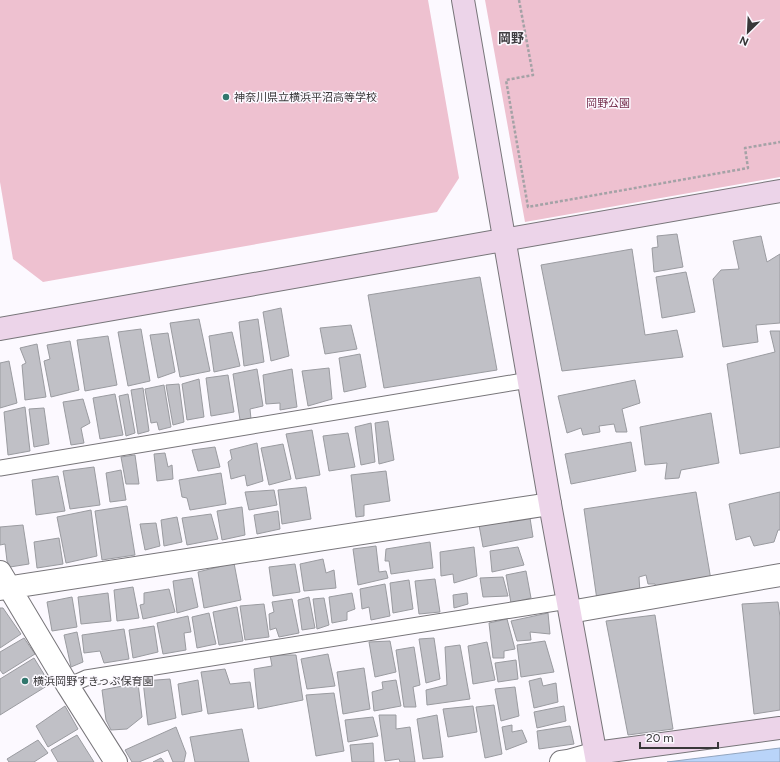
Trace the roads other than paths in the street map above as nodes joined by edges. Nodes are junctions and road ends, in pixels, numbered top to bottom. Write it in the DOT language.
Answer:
graph roads {
  1 [pos="463,0"];
  2 [pos="780,191"];
  3 [pos="504,239"];
  4 [pos="0,329"];
  5 [pos="529,380"];
  6 [pos="0,468"];
  7 [pos="550,504"];
  8 [pos="780,575"];
  9 [pos="3,583"];
  10 [pos="569,607"];
  11 [pos="68,686"];
  12 [pos="780,728"];
  13 [pos="596,758"];
  14 [pos="116,762"];
  15 [pos="560,762"];
  1 -- 3 [label="street"];
  2 -- 3 [label="street"];
  3 -- 4 [label="street"];
  3 -- 5 [label="street"];
  5 -- 6 [label="lane"];
  5 -- 7 [label="street"];
  7 -- 9 [label="street"];
  7 -- 10 [label="street"];
  8 -- 10 [label="street"];
  9 -- 11 [label="street"];
  10 -- 11 [label="lane"];
  10 -- 13 [label="street"];
  11 -- 14 [label="street"];
  12 -- 13 [label="street"];
  13 -- 15 [label="street"];
}
